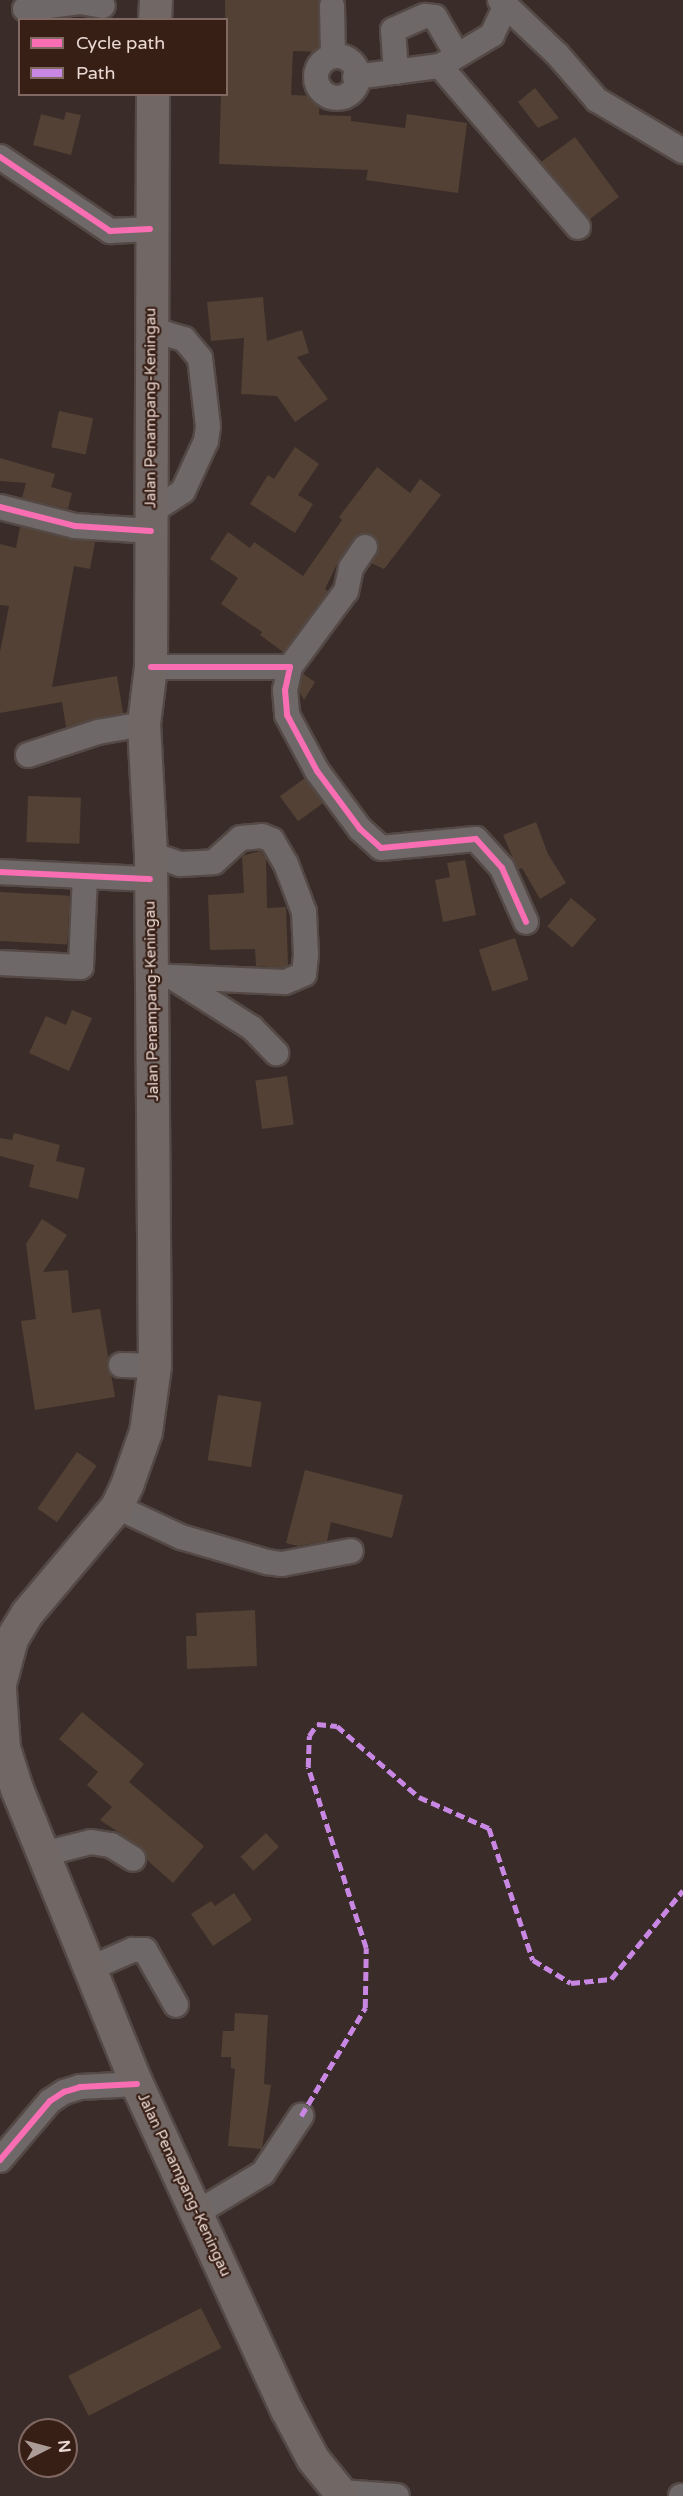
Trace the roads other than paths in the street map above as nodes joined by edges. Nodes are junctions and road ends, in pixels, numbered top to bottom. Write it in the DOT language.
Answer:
graph roads {
  1 [pos="156,0"];
  2 [pos="502,4"];
  3 [pos="103,6"];
  4 [pos="332,6"];
  5 [pos="25,9"];
  6 [pos="155,18"];
  7 [pos="333,54"];
  8 [pos="448,60"];
  9 [pos="396,72"];
  10 [pos="355,77"];
  11 [pos="153,96"];
  12 [pos="683,151"];
  13 [pos="0,157"];
  14 [pos="578,227"];
  15 [pos="150,229"];
  16 [pos="153,336"];
  17 [pos="0,507"];
  18 [pos="151,521"];
  19 [pos="365,547"];
  20 [pos="151,667"];
  21 [pos="290,667"];
  22 [pos="144,724"];
  23 [pos="28,755"];
  24 [pos="151,867"];
  25 [pos="0,872"];
  26 [pos="86,876"];
  27 [pos="526,922"];
  28 [pos="0,963"];
  29 [pos="162,977"];
  30 [pos="276,1053"];
  31 [pos="121,1365"];
  32 [pos="155,1366"];
  33 [pos="117,1507"];
  34 [pos="351,1551"];
  35 [pos="0,1684"];
  36 [pos="0,1690"];
  37 [pos="44,1854"];
  38 [pos="133,1858"];
  39 [pos="91,1968"];
  40 [pos="176,2005"];
  41 [pos="137,2084"];
  42 [pos="301,2116"];
  43 [pos="0,2160"];
  44 [pos="198,2212"];
  45 [pos="342,2494"];
  46 [pos="397,2496"];
  1 -- 6 [label="main road"];
  2 -- 8 [label="street"];
  2 -- 12 [label="street"];
  3 -- 5 [label="street"];
  4 -- 7 [label="street"];
  7 -- 10 [label="street"];
  7 -- 10 [label="street"];
  8 -- 9 [label="street"];
  8 -- 9 [label="street"];
  8 -- 14 [label="street"];
  9 -- 10 [label="street"];
  11 -- 15 [label="main road, Jalan Penampang-Keningau"];
  13 -- 15 [label="street"];
  15 -- 16 [label="main road, Jalan Penampang-Keningau"];
  16 -- 18 [label="main road, Jalan Penampang-Keningau"];
  16 -- 18 [label="street"];
  17 -- 18 [label="street"];
  18 -- 20 [label="main road, Jalan Penampang-Keningau"];
  19 -- 21 [label="street"];
  20 -- 21 [label="street"];
  20 -- 22 [label="main road, Jalan Penampang-Keningau"];
  21 -- 27 [label="street"];
  22 -- 23 [label="street"];
  22 -- 24 [label="main road, Jalan Penampang-Keningau"];
  24 -- 26 [label="street"];
  24 -- 29 [label="main road, Jalan Penampang-Keningau"];
  24 -- 29 [label="street"];
  25 -- 26 [label="street"];
  26 -- 28 [label="street"];
  29 -- 30 [label="street"];
  29 -- 32 [label="main road, Jalan Penampang-Keningau"];
  31 -- 32 [label="street"];
  32 -- 33 [label="main road, Jalan Penampang-Keningau"];
  33 -- 34 [label="street"];
  33 -- 35 [label="main road, Jalan Penampang-Keningau"];
  36 -- 37 [label="main road, Jalan Penampang-Keningau"];
  37 -- 38 [label="street"];
  37 -- 39 [label="main road, Jalan Penampang-Keningau"];
  39 -- 40 [label="street"];
  39 -- 41 [label="main road, Jalan Penampang-Keningau"];
  41 -- 43 [label="street"];
  41 -- 44 [label="main road, Jalan Penampang-Keningau"];
  42 -- 44 [label="street"];
  44 -- 45 [label="main road, Jalan Penampang-Keningau"];
  45 -- 46 [label="street"];
}
